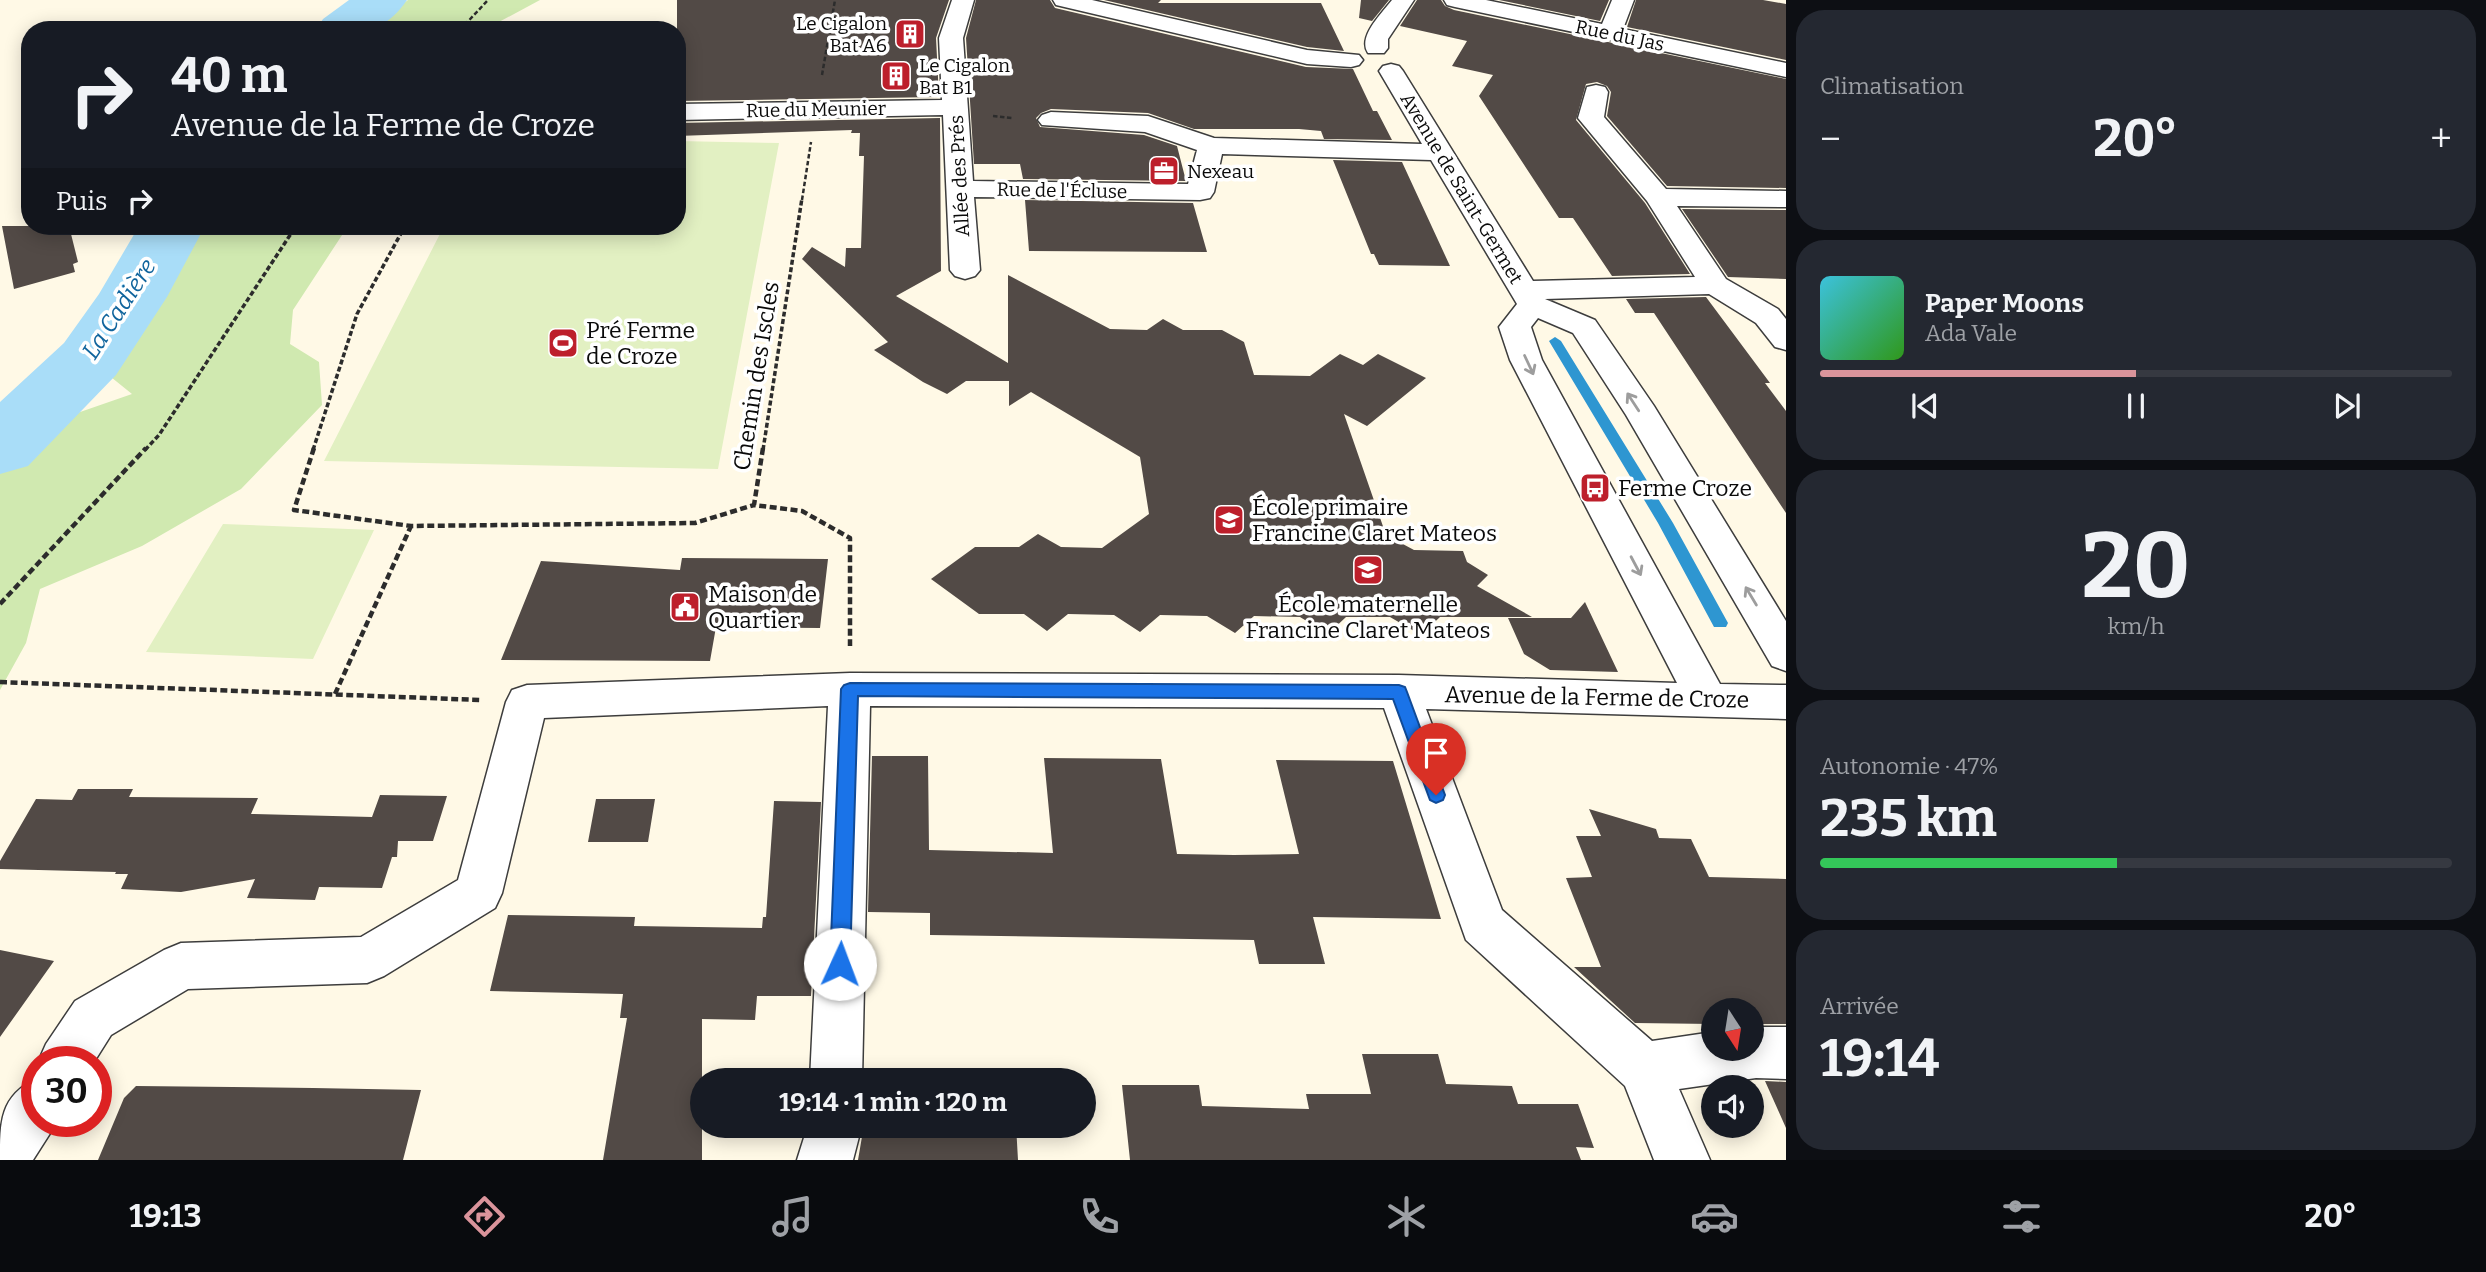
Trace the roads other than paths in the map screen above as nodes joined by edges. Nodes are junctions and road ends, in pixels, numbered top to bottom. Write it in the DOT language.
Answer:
graph roads {
  1 [pos="963,0"];
  2 [pos="1064,0"];
  3 [pos="1403,0"];
  4 [pos="1455,0"];
  5 [pos="1623,0"];
  6 [pos="1610,32"];
  7 [pos="1376,48"];
  8 [pos="1351,60"];
  9 [pos="1786,70"];
  10 [pos="1391,71"];
  11 [pos="1596,92"];
  12 [pos="955,107"];
  13 [pos="686,112"];
  14 [pos="1051,120"];
  15 [pos="1211,146"];
  16 [pos="1442,152"];
  17 [pos="960,188"];
  18 [pos="1658,197"];
  19 [pos="1786,200"];
  20 [pos="965,270"];
  21 [pos="1715,285"];
  22 [pos="1528,297"];
  23 [pos="1786,340"];
  24 [pos="1786,655"];
  25 [pos="850,689"];
  26 [pos="1399,692"];
  27 [pos="1707,699"];
  28 [pos="1786,702"];
  29 [pos="75,1046"];
  30 [pos="1786,1053"];
  31 [pos="836,1068"];
  32 [pos="1644,1068"];
  33 [pos="21,1129"];
  34 [pos="831,1138"];
  35 [pos="1,1160"];
  36 [pos="825,1160"];
  37 [pos="1682,1160"];
  1 -- 12 [label="street, Allée des Prés"];
  2 -- 8 [label="street, Avenue de Saint-Germet"];
  3 -- 7 [label="street"];
  4 -- 6 [label="street, Rue du Jas"];
  5 -- 6 [label="street"];
  6 -- 9 [label="street, Rue du Jas"];
  7 -- 8 [label="street"];
  7 -- 10 [label="street, Avenue de Saint-Germet"];
  8 -- 10 [label="street, Avenue de Saint-Germet"];
  10 -- 16 [label="street, Avenue de Saint-Germet"];
  11 -- 18 [label="street"];
  12 -- 13 [label="street, Rue du Meunier"];
  12 -- 17 [label="street, Allée des Prés"];
  14 -- 15 [label="street"];
  15 -- 16 [label="street"];
  15 -- 17 [label="street, Rue de l'Écluse"];
  16 -- 22 [label="street, Avenue de Saint-Germet"];
  17 -- 20 [label="street, Allée des Prés"];
  18 -- 19 [label="street"];
  18 -- 21 [label="street"];
  21 -- 22 [label="street"];
  21 -- 23 [label="street"];
  24 -- 22 [label="street, Avenue de Saint-Germet, one-way"];
  22 -- 27 [label="street, Avenue de Saint-Germet, one-way"];
  25 -- 26 [label="street, Avenue de la Ferme de Croze"];
  25 -- 29 [label="street, Avenue de la Ferme de Croze"];
  25 -- 31 [label="street"];
  26 -- 27 [label="street, Avenue de la Ferme de Croze"];
  26 -- 32 [label="street"];
  27 -- 28 [label="street, Avenue de la Ferme de Croze"];
  30 -- 32 [label="street"];
  32 -- 37 [label="street"];
  33 -- 35 [label="street"];
  34 -- 36 [label="street"];
}
